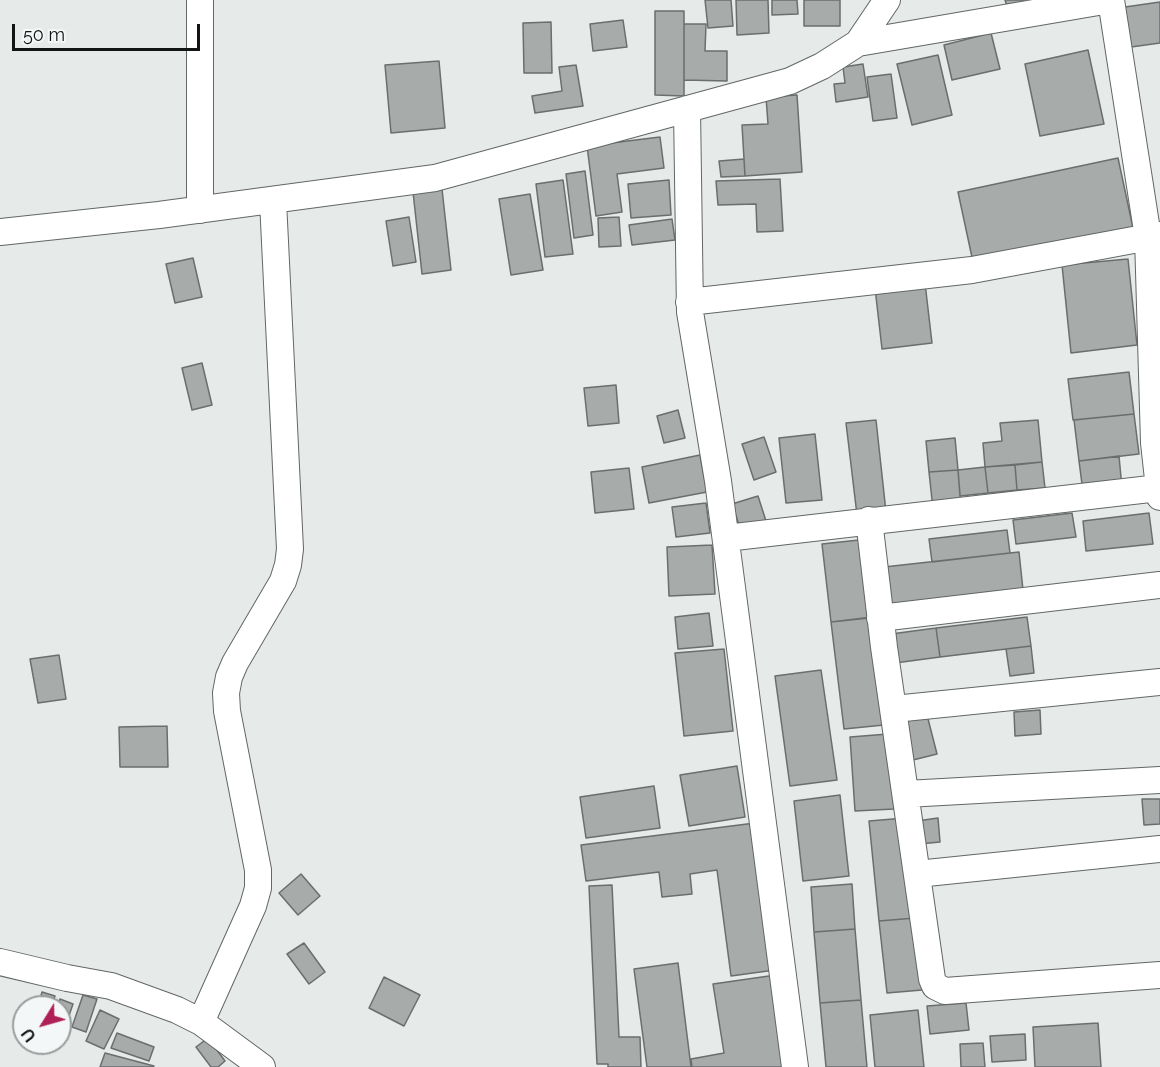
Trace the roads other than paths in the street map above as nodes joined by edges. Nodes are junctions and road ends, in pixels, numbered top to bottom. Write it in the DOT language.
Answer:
graph roads {
  1 [pos="200,0"];
  2 [pos="887,0"];
  3 [pos="1111,0"];
  4 [pos="858,43"];
  5 [pos="687,109"];
  6 [pos="273,201"];
  7 [pos="200,210"];
  8 [pos="0,232"];
  9 [pos="1154,236"];
  10 [pos="689,302"];
  11 [pos="1160,493"];
  12 [pos="869,520"];
  13 [pos="726,538"];
  14 [pos="1160,585"];
  15 [pos="880,618"];
  16 [pos="1160,682"];
  17 [pos="894,709"];
  18 [pos="1160,780"];
  19 [pos="906,794"];
  20 [pos="1160,849"];
  21 [pos="917,874"];
  22 [pos="0,962"];
  23 [pos="1160,975"];
  24 [pos="201,1022"];
  25 [pos="262,1067"];
  26 [pos="795,1067"];
  1 -- 7 [label="street"];
  2 -- 4 [label="street"];
  3 -- 4 [label="street"];
  3 -- 9 [label="street"];
  4 -- 5 [label="street"];
  5 -- 6 [label="street"];
  5 -- 10 [label="street"];
  6 -- 7 [label="street"];
  6 -- 24 [label="street"];
  7 -- 8 [label="street"];
  9 -- 10 [label="street"];
  9 -- 11 [label="street"];
  10 -- 13 [label="street"];
  11 -- 12 [label="street"];
  12 -- 13 [label="street"];
  12 -- 15 [label="street"];
  13 -- 26 [label="street"];
  14 -- 15 [label="street"];
  15 -- 17 [label="street"];
  16 -- 17 [label="street"];
  17 -- 19 [label="street"];
  18 -- 19 [label="street"];
  19 -- 21 [label="street"];
  20 -- 21 [label="street"];
  21 -- 23 [label="street"];
  22 -- 24 [label="street"];
  24 -- 25 [label="street"];
}
